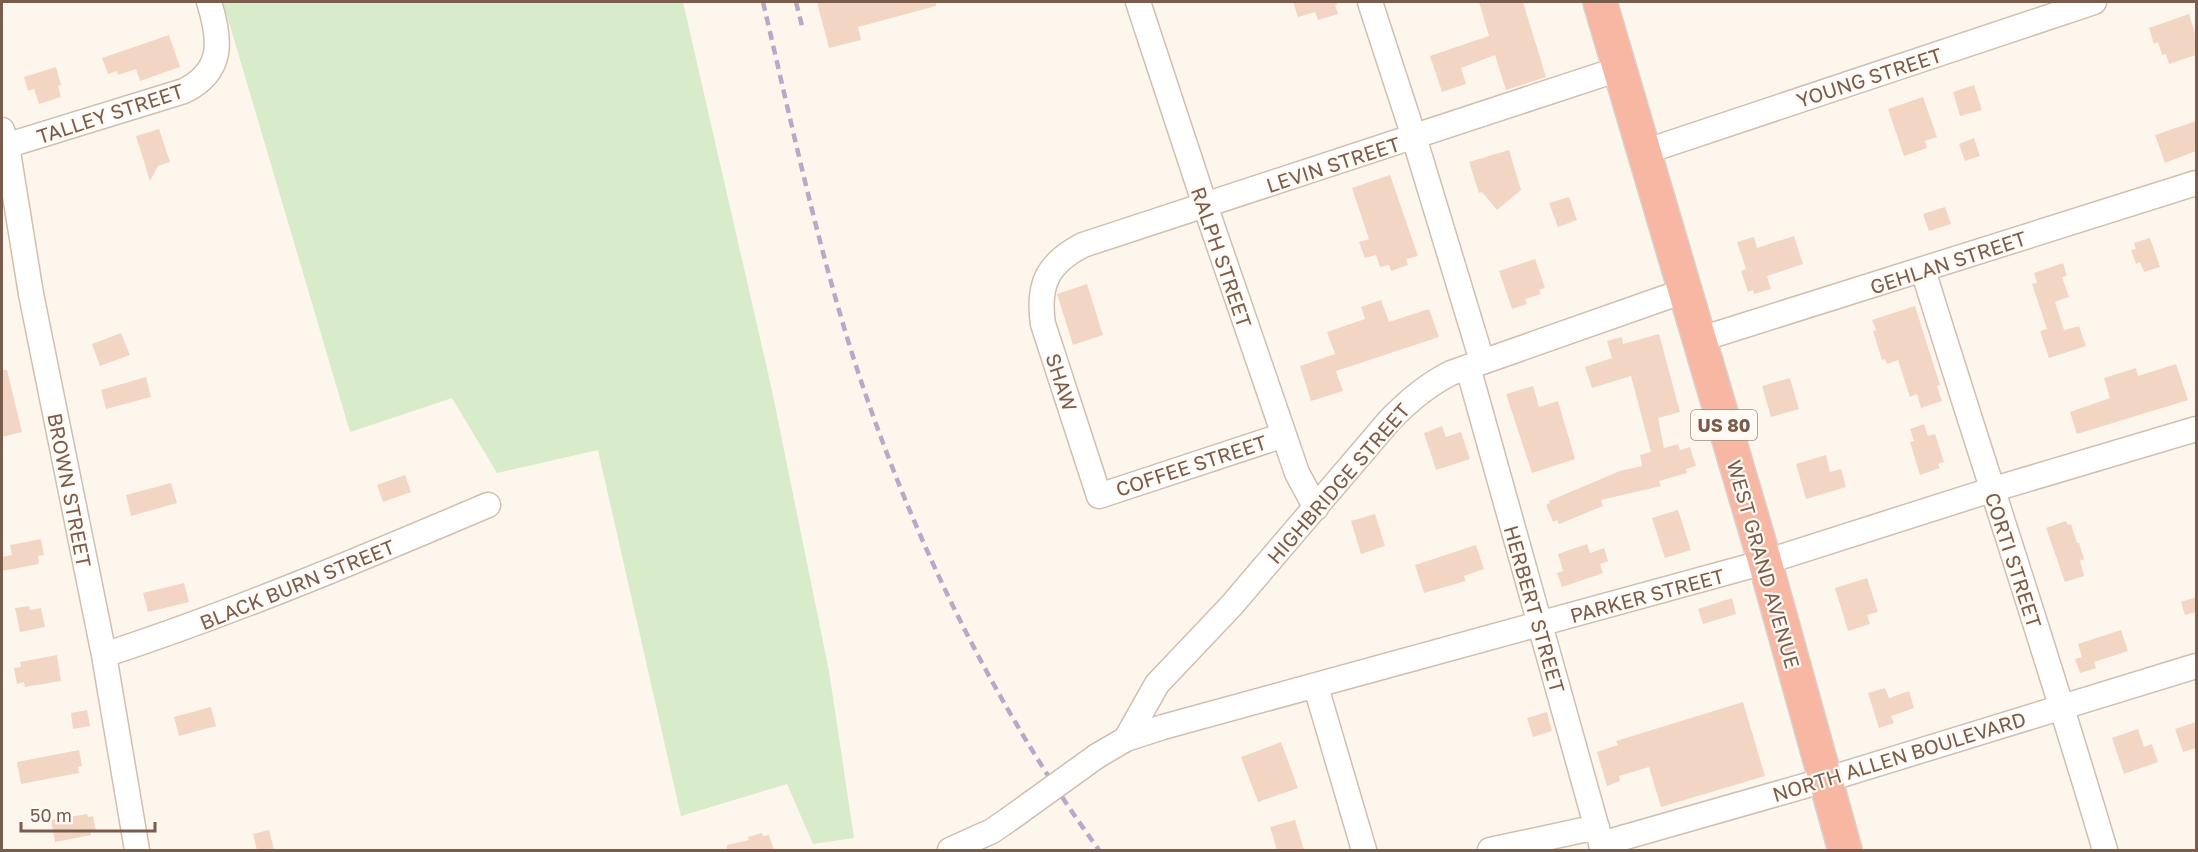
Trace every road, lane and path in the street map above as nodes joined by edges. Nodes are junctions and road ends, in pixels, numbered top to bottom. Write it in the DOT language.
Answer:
graph roads {
  1 [pos="209,2"];
  2 [pos="1138,2"];
  3 [pos="1370,2"];
  4 [pos="1600,2"];
  5 [pos="2094,2"];
  6 [pos="1619,69"];
  7 [pos="1414,137"];
  8 [pos="3,141"];
  9 [pos="1644,152"];
  10 [pos="2196,183"];
  11 [pos="1204,205"];
  12 [pos="1052,268"];
  13 [pos="1923,270"];
  14 [pos="1684,291"];
  15 [pos="1698,340"];
  16 [pos="1475,364"];
  17 [pos="2196,429"];
  18 [pos="1284,435"];
  19 [pos="1991,490"];
  20 [pos="1099,496"];
  21 [pos="488,506"];
  22 [pos="1316,508"];
  23 [pos="1765,562"];
  24 [pos="1539,624"];
  25 [pos="104,655"];
  26 [pos="2196,666"];
  27 [pos="1316,687"];
  28 [pos="2063,706"];
  29 [pos="1126,739"];
  30 [pos="1825,780"];
  31 [pos="1600,840"];
  32 [pos="975,845"];
  33 [pos="137,850"];
  34 [pos="950,850"];
  35 [pos="1364,850"];
  36 [pos="1490,850"];
  37 [pos="1845,850"];
  38 [pos="2105,850"];
  1 -- 8 [label="street, TALLEY STREET"];
  2 -- 11 [label="street, RALPH STREET"];
  3 -- 7 [label="street, HERBERT STREET"];
  4 -- 6 [label="highway, WEST GRAND AVENUE / US 80"];
  5 -- 9 [label="street, YOUNG STREET"];
  6 -- 7 [label="street, LEVIN STREET"];
  6 -- 9 [label="highway, WEST GRAND AVENUE / US 80"];
  7 -- 11 [label="street, LEVIN STREET"];
  7 -- 16 [label="street, HERBERT STREET"];
  8 -- 25 [label="street, BROWN STREET"];
  9 -- 14 [label="highway, WEST GRAND AVENUE / US 80"];
  10 -- 13 [label="street, GEHLAN STREET"];
  11 -- 12 [label="street, LEVIN STREET"];
  11 -- 18 [label="street, RALPH STREET"];
  12 -- 20 [label="street, SHAW"];
  13 -- 15 [label="street, GEHLAN STREET"];
  13 -- 19 [label="street, CORTI STREET"];
  14 -- 15 [label="highway, WEST GRAND AVENUE / US 80"];
  14 -- 16 [label="street, HIGHBRIDGE STREET"];
  15 -- 23 [label="highway, WEST GRAND AVENUE / US 80"];
  16 -- 22 [label="street, HIGHBRIDGE STREET"];
  16 -- 24 [label="street, HERBERT STREET"];
  17 -- 19 [label="street, PARKER STREET"];
  18 -- 20 [label="street, COFFEE STREET"];
  18 -- 22 [label="street, RALPH STREET"];
  19 -- 23 [label="street, PARKER STREET"];
  19 -- 28 [label="street, CORTI STREET"];
  21 -- 25 [label="street, BLACK BURN STREET"];
  22 -- 29 [label="street, HIGHBRIDGE STREET"];
  23 -- 24 [label="street, PARKER STREET"];
  23 -- 30 [label="highway, WEST GRAND AVENUE / US 80"];
  24 -- 27 [label="street, PARKER STREET"];
  24 -- 31 [label="street, HERBERT STREET"];
  25 -- 33 [label="street, BROWN STREET"];
  26 -- 28 [label="street, NORTH ALLEN BOULEVARD"];
  27 -- 29 [label="street, PARKER STREET"];
  27 -- 35 [label="street"];
  28 -- 30 [label="street, NORTH ALLEN BOULEVARD"];
  28 -- 38 [label="street, CORTI STREET"];
  29 -- 32 [label="street, PARKER STREET, bridge"];
  30 -- 31 [label="street, NORTH ALLEN BOULEVARD"];
  30 -- 37 [label="highway, WEST GRAND AVENUE / US 80"];
  31 -- 36 [label="street, NORTH ALLEN BOULEVARD"];
  32 -- 34 [label="street, PARKER STREET"];
}
